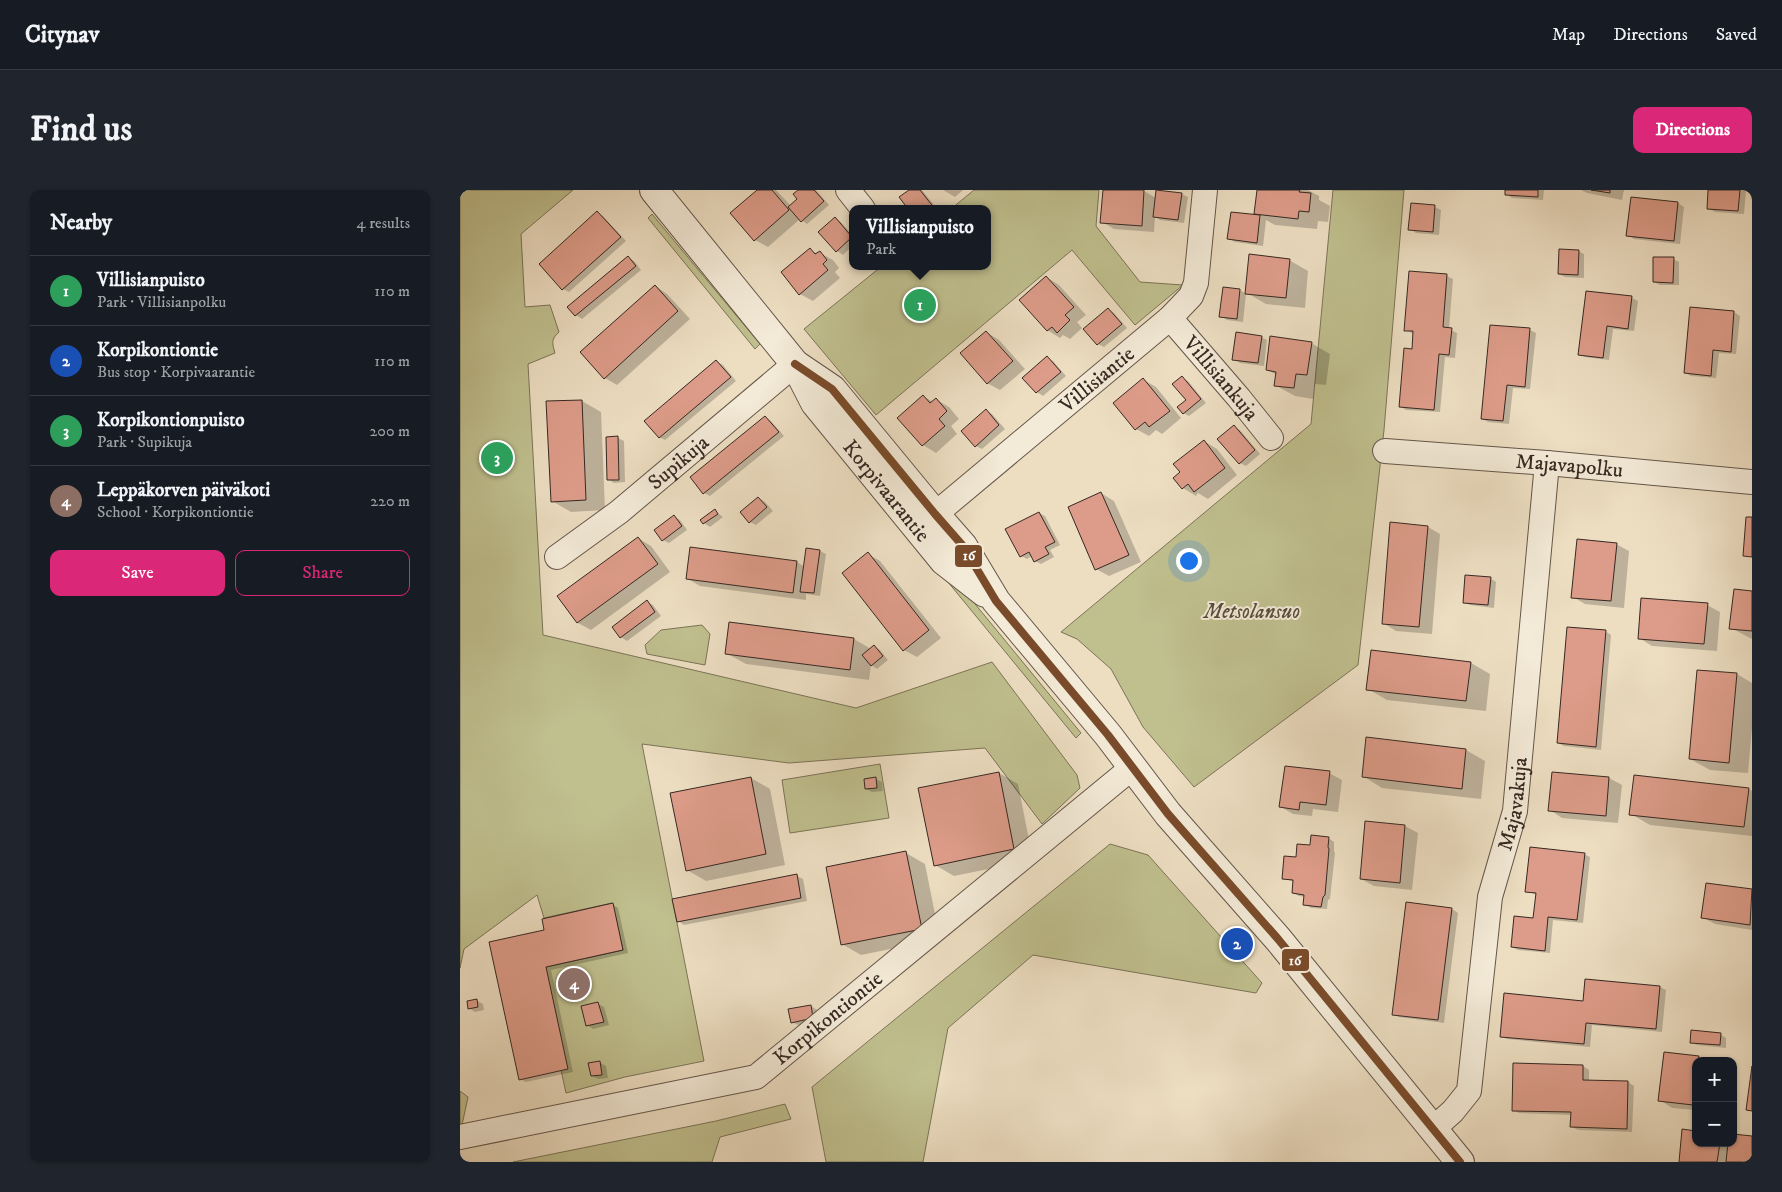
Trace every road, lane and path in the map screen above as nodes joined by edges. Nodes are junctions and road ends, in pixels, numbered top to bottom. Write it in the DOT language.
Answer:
graph roads {
  1 [pos="654,190"];
  2 [pos="848,190"];
  3 [pos="1205,190"];
  4 [pos="860,205"];
  5 [pos="1170,318"];
  6 [pos="795,364"];
  7 [pos="1271,438"];
  8 [pos="1386,451"];
  9 [pos="1547,463"];
  10 [pos="1752,482"];
  11 [pos="926,522"];
  12 [pos="557,557"];
  13 [pos="1133,767"];
  14 [pos="1433,1129"];
  15 [pos="460,1137"];
  16 [pos="1460,1162"];
  1 -- 6 [label="street, Korpivaarantie"];
  2 -- 4 [label="street"];
  3 -- 5 [label="street, Villisiantie"];
  5 -- 7 [label="street, Villisiankuja"];
  5 -- 11 [label="street, Villisiantie"];
  6 -- 11 [label="street, Korpivaarantie"];
  6 -- 12 [label="street, Supikuja"];
  8 -- 9 [label="street, Majavapolku"];
  9 -- 10 [label="street, Majavapolku"];
  9 -- 14 [label="street, Majavakuja"];
  11 -- 13 [label="street, Korpivaarantie"];
  13 -- 14 [label="street, Korpivaarantie"];
  13 -- 15 [label="street, Korpikontiontie"];
  14 -- 16 [label="street, Korpivaarantie"];
}
